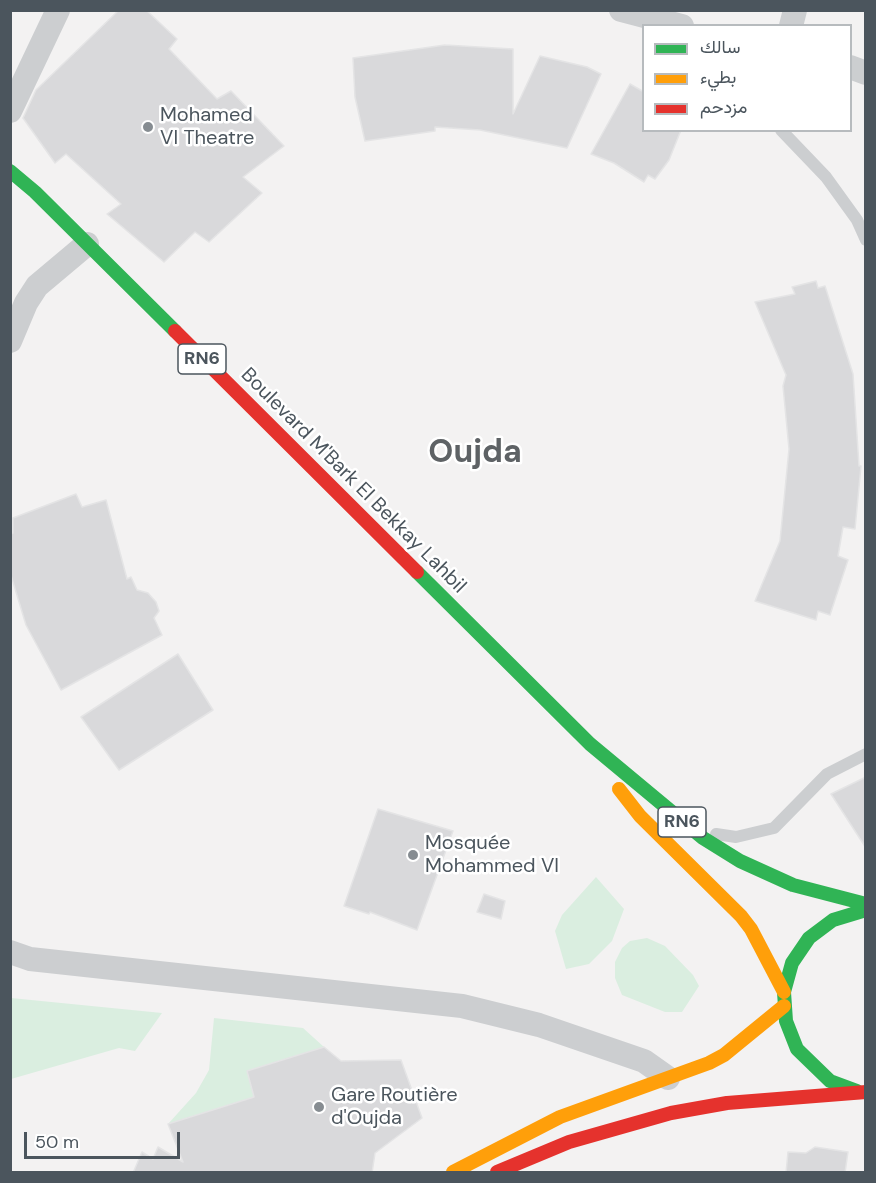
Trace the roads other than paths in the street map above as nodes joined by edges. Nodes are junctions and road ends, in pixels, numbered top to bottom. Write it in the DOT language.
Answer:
graph roads {
  1 [pos="58,10"];
  2 [pos="621,10"];
  3 [pos="673,24"];
  4 [pos="10,111"];
  5 [pos="782,132"];
  6 [pos="10,171"];
  7 [pos="866,240"];
  8 [pos="87,244"];
  9 [pos="10,341"];
  10 [pos="590,744"];
  11 [pos="866,754"];
  12 [pos="691,828"];
  13 [pos="866,904"];
  14 [pos="866,910"];
  15 [pos="10,952"];
  16 [pos="784,999"];
  17 [pos="668,1078"];
  18 [pos="862,1092"];
  19 [pos="453,1173"];
  20 [pos="498,1173"];
  1 -- 4 [label="street"];
  2 -- 3 [label="street"];
  5 -- 7 [label="lane"];
  6 -- 8 [label="main road, Boulevard M'Bark El Bekkay Lahbil / RN6"];
  8 -- 9 [label="street"];
  8 -- 10 [label="main road, Boulevard M'Bark El Bekkay Lahbil / RN6"];
  10 -- 12 [label="main road, Boulevard M'Bark El Bekkay Lahbil / RN6"];
  10 -- 16 [label="main road, Boulevard M'Bark El Bekkay Lahbil / RN6"];
  11 -- 12 [label="lane"];
  12 -- 13 [label="main road, Boulevard M'Bark El Bekkay Lahbil / RN6"];
  14 -- 16 [label="main road, RN6"];
  15 -- 17 [label="street"];
  16 -- 17 [label="main road"];
  16 -- 18 [label="main road, RN6"];
  17 -- 19 [label="main road"];
  18 -- 20 [label="main road"];
}
